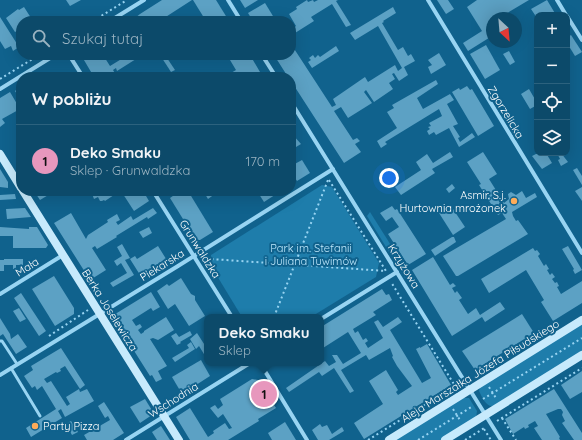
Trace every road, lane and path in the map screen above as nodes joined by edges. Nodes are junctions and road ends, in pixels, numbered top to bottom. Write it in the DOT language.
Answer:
graph roads {
  1 [pos="127,0"];
  2 [pos="144,0"];
  3 [pos="228,0"];
  4 [pos="428,0"];
  5 [pos="557,0"];
  6 [pos="564,12"];
  7 [pos="101,16"];
  8 [pos="118,16"];
  9 [pos="238,16"];
  10 [pos="570,21"];
  11 [pos="582,40"];
  12 [pos="31,60"];
  13 [pos="47,60"];
  14 [pos="72,60"];
  15 [pos="265,60"];
  16 [pos="28,72"];
  17 [pos="80,72"];
  18 [pos="273,72"];
  19 [pos="0,79"];
  20 [pos="16,79"];
  21 [pos="0,89"];
  22 [pos="296,110"];
  23 [pos="0,154"];
  24 [pos="333,169"];
  25 [pos="328,179"];
  26 [pos="16,180"];
  27 [pos="322,183"];
  28 [pos="296,192"];
  29 [pos="26,196"];
  30 [pos="156,196"];
  31 [pos="290,196"];
  32 [pos="300,250"];
  33 [pos="213,252"];
  34 [pos="309,253"];
  35 [pos="582,253"];
  36 [pos="63,255"];
  37 [pos="194,256"];
  38 [pos="206,257"];
  39 [pos="207,263"];
  40 [pos="294,265"];
  41 [pos="386,271"];
  42 [pos="397,272"];
  43 [pos="380,275"];
  44 [pos="391,282"];
  45 [pos="0,294"];
  46 [pos="89,307"];
  47 [pos="100,314"];
  48 [pos="230,314"];
  49 [pos="275,314"];
  50 [pos="324,317"];
  51 [pos="582,320"];
  52 [pos="46,337"];
  53 [pos="582,338"];
  54 [pos="0,341"];
  55 [pos="582,355"];
  56 [pos="17,364"];
  57 [pos="245,366"];
  58 [pos="262,366"];
  59 [pos="11,368"];
  60 [pos="582,368"];
  61 [pos="0,374"];
  62 [pos="485,380"];
  63 [pos="470,390"];
  64 [pos="444,393"];
  65 [pos="493,393"];
  66 [pos="450,402"];
  67 [pos="478,402"];
  68 [pos="501,406"];
  69 [pos="457,415"];
  70 [pos="486,415"];
  71 [pos="506,415"];
  72 [pos="40,416"];
  73 [pos="164,416"];
  74 [pos="502,418"];
  75 [pos="492,424"];
  76 [pos="465,428"];
  77 [pos="484,429"];
  78 [pos="470,437"];
  79 [pos="126,440"];
  80 [pos="179,440"];
  81 [pos="307,440"];
  82 [pos="368,440"];
  83 [pos="389,440"];
  84 [pos="418,440"];
  85 [pos="445,440"];
  86 [pos="465,440"];
  87 [pos="491,440"];
  88 [pos="501,440"];
  89 [pos="516,440"];
  1 -- 7 [label="path"];
  2 -- 8 [label="street"];
  3 -- 9 [label="street"];
  4 -- 35 [label="street, Zgorzelicka"];
  5 -- 6 [label="street"];
  10 -- 11 [label="street"];
  12 -- 19 [label="path"];
  13 -- 16 [label="street"];
  14 -- 17 [label="street"];
  15 -- 18 [label="street"];
  20 -- 21 [label="street"];
  22 -- 24 [label="street, Krzyżowa"];
  23 -- 26 [label="street"];
  24 -- 28 [label="street, Piekarska"];
  24 -- 42 [label="street, Krzyżowa"];
  25 -- 27 [label="path"];
  25 -- 32 [label="path"];
  25 -- 41 [label="path"];
  29 -- 36 [label="street, Berka Joselewicza"];
  30 -- 37 [label="street, Grunwaldzka"];
  31 -- 37 [label="street, Piekarska"];
  32 -- 34 [label="path"];
  32 -- 40 [label="path"];
  33 -- 38 [label="path"];
  36 -- 45 [label="street, Mała"];
  36 -- 47 [label="street, Berka Joselewicza"];
  37 -- 47 [label="street, Piekarska"];
  37 -- 48 [label="street, Grunwaldzka"];
  38 -- 39 [label="path"];
  38 -- 40 [label="path"];
  40 -- 41 [label="path"];
  40 -- 49 [label="path"];
  41 -- 43 [label="path"];
  42 -- 50 [label="street"];
  42 -- 63 [label="street, Krzyżowa"];
  44 -- 64 [label="path"];
  46 -- 52 [label="path"];
  47 -- 56 [label="street, Piekarska"];
  47 -- 73 [label="street, Berka Joselewicza"];
  51 -- 62 [label="street, Aleja Marszałka Józefa Piłsudskiego"];
  53 -- 65 [label="path"];
  54 -- 56 [label="lane"];
  55 -- 68 [label="street"];
  56 -- 59 [label="street, Piekarska"];
  57 -- 73 [label="street, Wschodnia"];
  58 -- 81 [label="street"];
  59 -- 61 [label="street, Piekarska"];
  59 -- 72 [label="lane"];
  60 -- 71 [label="path"];
  62 -- 63 [label="street, Aleja Marszałka Józefa Piłsudskiego"];
  62 -- 65 [label="path"];
  63 -- 66 [label="street, Aleja Marszałka Józefa Piłsudskiego"];
  63 -- 67 [label="street, Krzyżowa"];
  64 -- 66 [label="path"];
  64 -- 82 [label="path"];
  65 -- 67 [label="path"];
  65 -- 68 [label="path"];
  66 -- 69 [label="path"];
  66 -- 83 [label="street, Aleja Marszałka Józefa Piłsudskiego"];
  67 -- 69 [label="path"];
  67 -- 70 [label="street, Krzyżowa"];
  68 -- 70 [label="street"];
  68 -- 71 [label="path"];
  69 -- 76 [label="path"];
  69 -- 84 [label="path"];
  70 -- 75 [label="street, Krzyżowa"];
  70 -- 76 [label="street"];
  71 -- 74 [label="path"];
  73 -- 79 [label="street, Wschodnia"];
  73 -- 80 [label="street, Berka Joselewicza"];
  74 -- 75 [label="path"];
  74 -- 89 [label="path"];
  75 -- 77 [label="path"];
  75 -- 88 [label="street, Krzyżowa"];
  76 -- 78 [label="path"];
  76 -- 85 [label="street"];
  77 -- 78 [label="path"];
  77 -- 87 [label="path"];
  78 -- 86 [label="path"];
}
